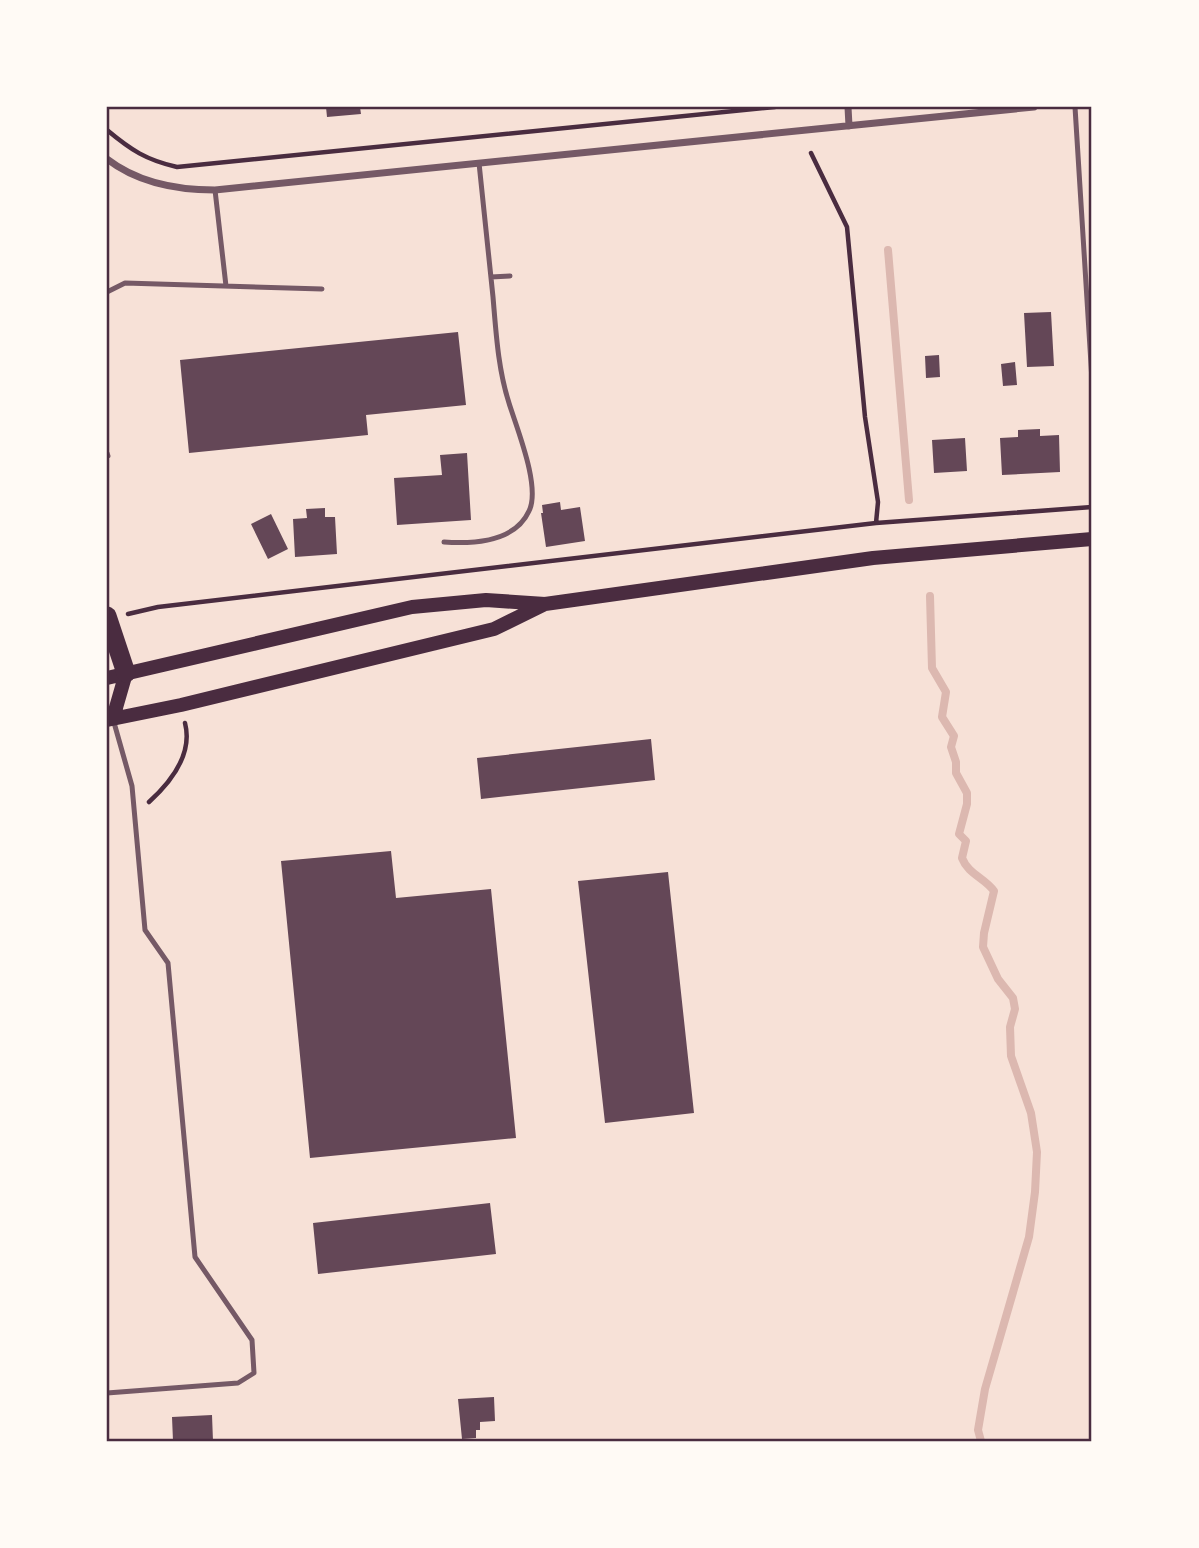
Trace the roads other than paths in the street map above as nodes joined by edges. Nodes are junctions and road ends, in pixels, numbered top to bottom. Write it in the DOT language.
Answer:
graph roads {
  1 [pos="848,107"];
  2 [pos="1034,107"];
  3 [pos="1075,107"];
  4 [pos="849,126"];
  5 [pos="107,159"];
  6 [pos="479,163"];
  7 [pos="215,190"];
  8 [pos="510,276"];
  9 [pos="491,277"];
  10 [pos="226,286"];
  11 [pos="322,289"];
  12 [pos="107,292"];
  13 [pos="1092,380"];
  14 [pos="1092,539"];
  15 [pos="444,542"];
  16 [pos="545,604"];
  17 [pos="107,616"];
  18 [pos="116,675"];
  19 [pos="109,717"];
  20 [pos="107,1393"];
  1 -- 4 [label="street"];
  2 -- 4 [label="street"];
  3 -- 13 [label="lane"];
  4 -- 6 [label="street"];
  5 -- 7 [label="street"];
  6 -- 7 [label="street"];
  6 -- 9 [label="lane"];
  7 -- 10 [label="lane"];
  8 -- 9 [label="lane"];
  9 -- 15 [label="lane"];
  10 -- 11 [label="lane"];
  10 -- 12 [label="lane"];
  14 -- 16 [label="main road"];
  16 -- 18 [label="main road"];
  16 -- 19 [label="main road"];
  17 -- 18 [label="highway"];
  18 -- 19 [label="main road"];
  19 -- 20 [label="lane"];
}
